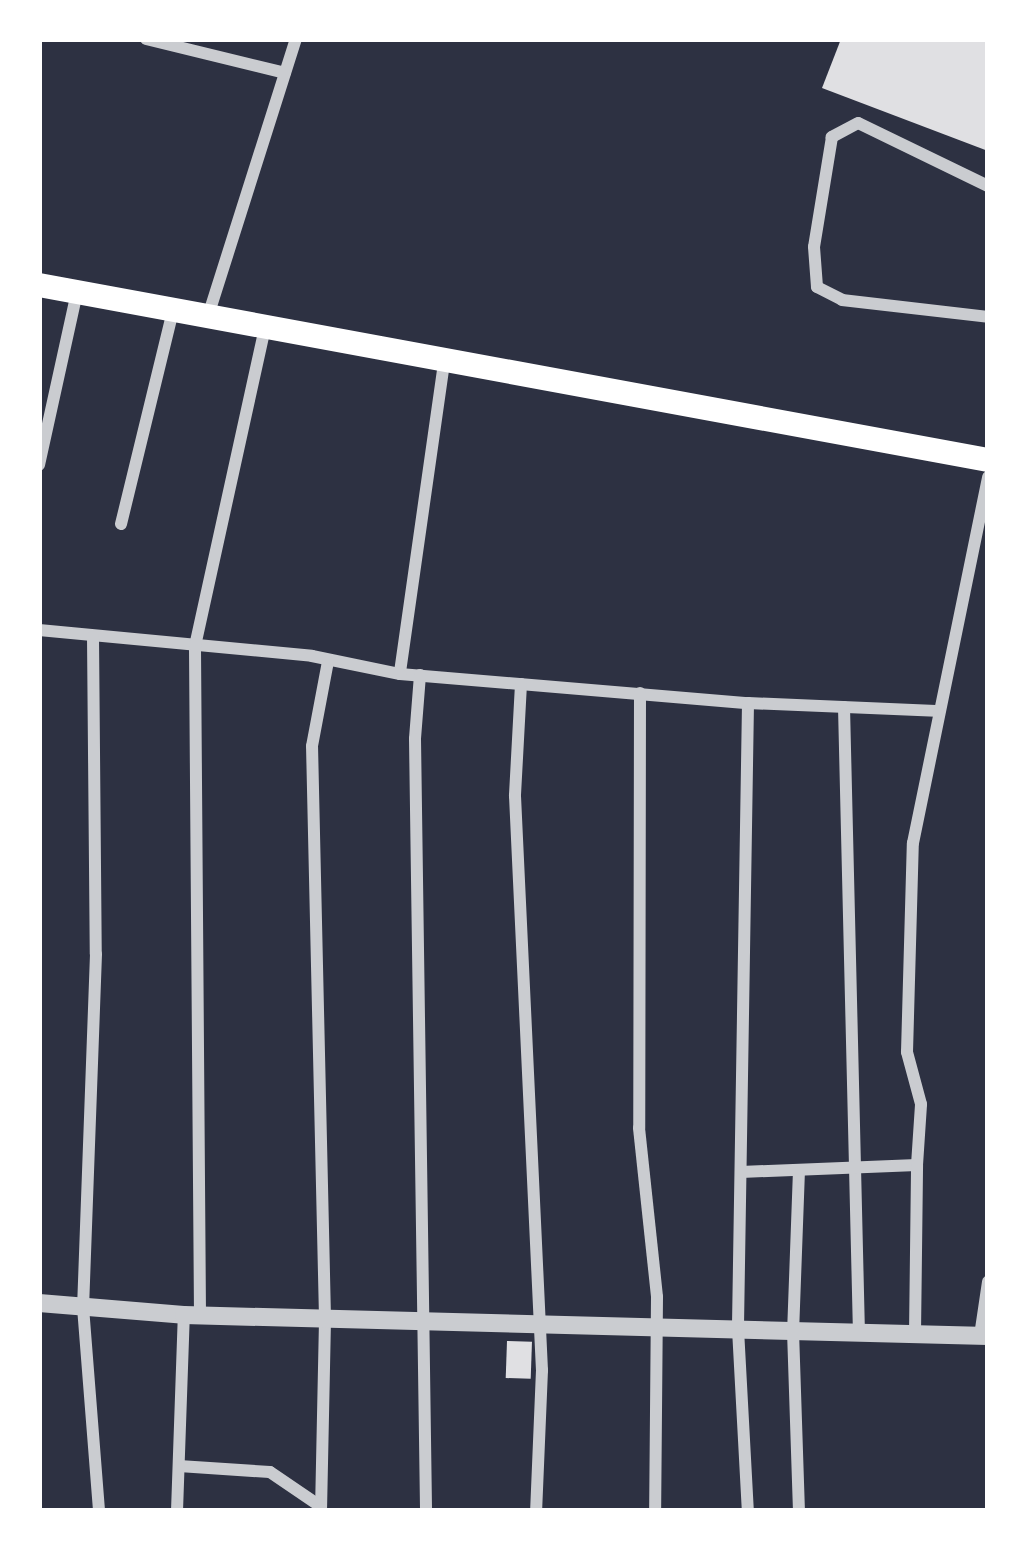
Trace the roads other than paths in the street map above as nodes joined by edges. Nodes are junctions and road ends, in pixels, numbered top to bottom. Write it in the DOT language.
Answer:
graph roads {
  1 [pos="146,39"];
  2 [pos="296,39"];
  3 [pos="285,73"];
  4 [pos="988,186"];
  5 [pos="39,285"];
  6 [pos="77,292"];
  7 [pos="172,310"];
  8 [pos="207,317"];
  9 [pos="988,317"];
  10 [pos="265,328"];
  11 [pos="445,363"];
  12 [pos="988,460"];
  13 [pos="39,465"];
  14 [pos="988,478"];
  15 [pos="121,524"];
  16 [pos="39,631"];
  17 [pos="93,637"];
  18 [pos="195,646"];
  19 [pos="328,661"];
  20 [pos="400,674"];
  21 [pos="420,675"];
  22 [pos="521,684"];
  23 [pos="640,694"];
  24 [pos="748,703"];
  25 [pos="844,706"];
  26 [pos="937,712"];
  27 [pos="917,1165"];
  28 [pos="849,1169"];
  29 [pos="799,1171"];
  30 [pos="741,1172"];
  31 [pos="988,1282"];
  32 [pos="39,1303"];
  33 [pos="82,1307"];
  34 [pos="192,1315"];
  35 [pos="325,1318"];
  36 [pos="426,1321"];
  37 [pos="536,1324"];
  38 [pos="656,1327"];
  39 [pos="738,1329"];
  40 [pos="793,1331"];
  41 [pos="859,1332"];
  42 [pos="915,1334"];
  43 [pos="984,1336"];
  44 [pos="179,1466"];
  45 [pos="321,1508"];
  46 [pos="99,1511"];
  47 [pos="177,1511"];
  48 [pos="425,1511"];
  49 [pos="536,1511"];
  50 [pos="655,1511"];
  51 [pos="748,1511"];
  52 [pos="800,1511"];
  1 -- 3 [label="street"];
  2 -- 3 [label="street"];
  3 -- 8 [label="street"];
  4 -- 9 [label="street"];
  5 -- 6 [label="highway"];
  6 -- 7 [label="highway"];
  6 -- 13 [label="street"];
  7 -- 8 [label="highway"];
  7 -- 15 [label="street"];
  8 -- 10 [label="highway"];
  10 -- 11 [label="highway"];
  10 -- 18 [label="street"];
  11 -- 12 [label="highway"];
  11 -- 20 [label="street"];
  14 -- 26 [label="street"];
  16 -- 17 [label="street"];
  17 -- 18 [label="street"];
  17 -- 33 [label="street"];
  18 -- 19 [label="street"];
  18 -- 34 [label="street"];
  19 -- 20 [label="street"];
  19 -- 35 [label="street"];
  20 -- 21 [label="street"];
  21 -- 22 [label="street"];
  21 -- 36 [label="street"];
  22 -- 23 [label="street"];
  22 -- 37 [label="street"];
  23 -- 24 [label="street"];
  23 -- 38 [label="street"];
  24 -- 25 [label="street"];
  24 -- 30 [label="street"];
  25 -- 26 [label="street"];
  25 -- 28 [label="street"];
  26 -- 27 [label="street"];
  27 -- 28 [label="street"];
  27 -- 42 [label="street"];
  28 -- 29 [label="street"];
  28 -- 41 [label="street"];
  29 -- 30 [label="street"];
  29 -- 40 [label="street"];
  30 -- 39 [label="street"];
  31 -- 43 [label="street"];
  32 -- 33 [label="street"];
  33 -- 34 [label="street"];
  33 -- 46 [label="street"];
  34 -- 35 [label="street"];
  34 -- 44 [label="street"];
  35 -- 36 [label="street"];
  35 -- 45 [label="street"];
  36 -- 37 [label="street"];
  36 -- 48 [label="street"];
  37 -- 38 [label="street"];
  37 -- 49 [label="street"];
  38 -- 39 [label="street"];
  38 -- 50 [label="street"];
  39 -- 40 [label="street"];
  39 -- 51 [label="street"];
  40 -- 41 [label="street"];
  40 -- 52 [label="street"];
  41 -- 42 [label="street"];
  42 -- 43 [label="street"];
  44 -- 45 [label="street"];
  44 -- 47 [label="street"];
}
